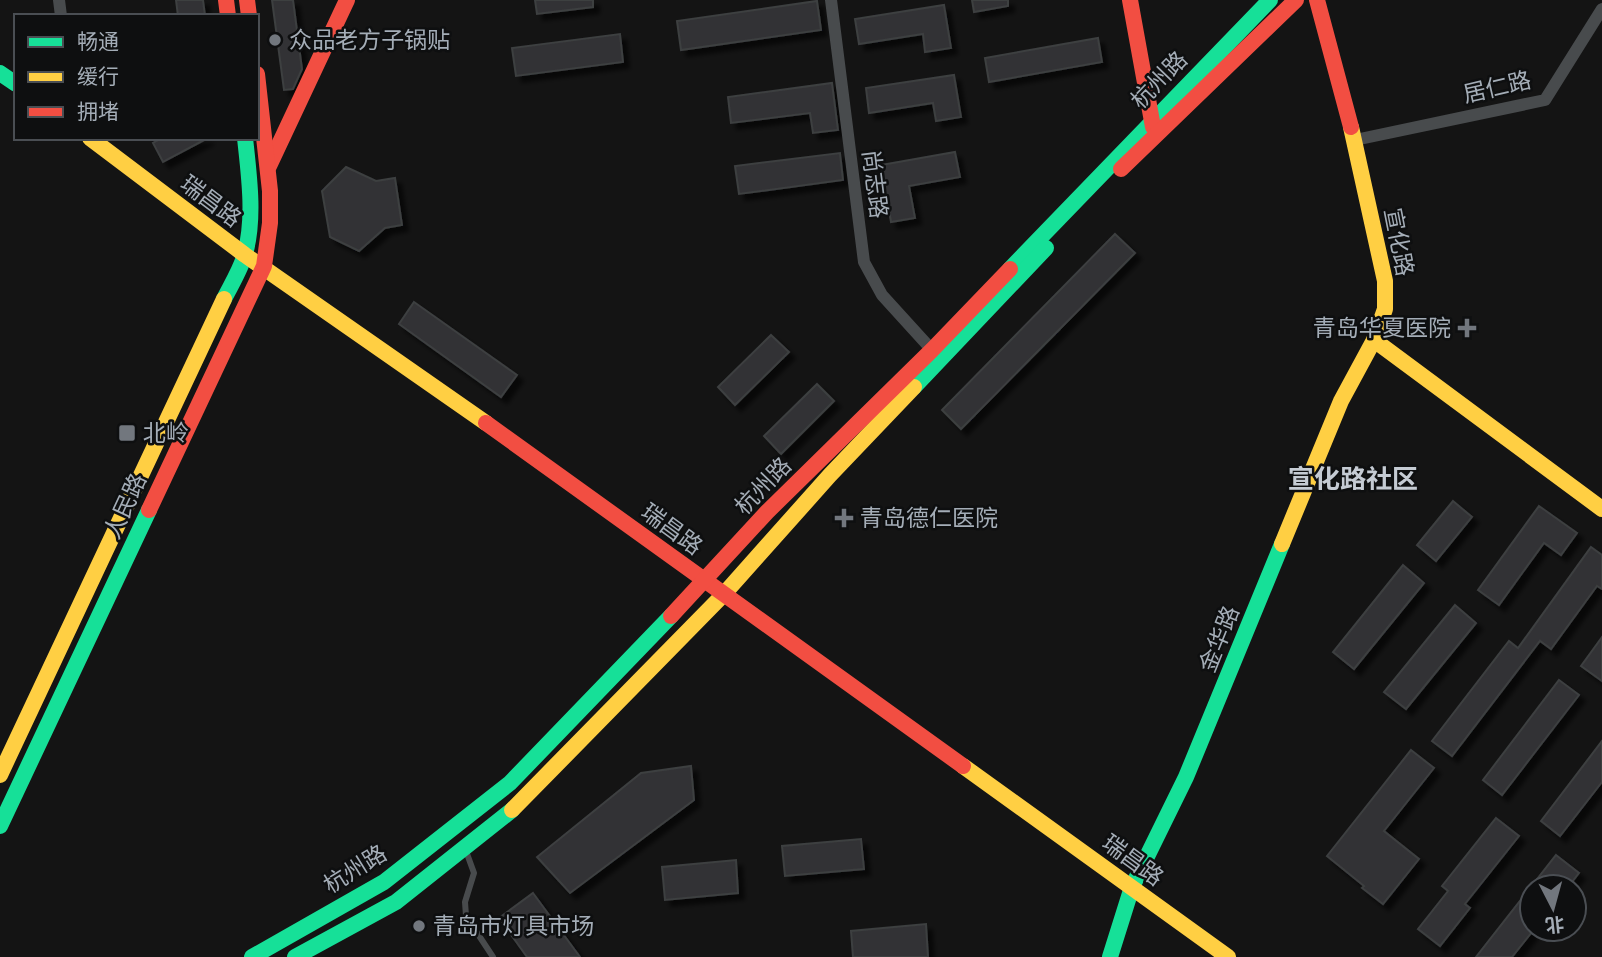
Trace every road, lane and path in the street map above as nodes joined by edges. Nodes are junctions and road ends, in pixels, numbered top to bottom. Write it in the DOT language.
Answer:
graph roads {
  1 [pos="347,0"];
  2 [pos="831,0"];
  3 [pos="1130,0"];
  4 [pos="1270,0"];
  5 [pos="1296,0"];
  6 [pos="1317,0"];
  7 [pos="1602,9"];
  8 [pos="259,89"];
  9 [pos="1153,128"];
  10 [pos="93,140"];
  11 [pos="245,140"];
  12 [pos="1354,140"];
  13 [pos="269,166"];
  14 [pos="245,255"];
  15 [pos="264,266"];
  16 [pos="1374,340"];
  17 [pos="932,350"];
  18 [pos="1602,509"];
  19 [pos="705,581"];
  20 [pos="724,594"];
  21 [pos="0,773"];
  22 [pos="20,782"];
  23 [pos="0,826"];
  24 [pos="465,847"];
  25 [pos="1132,887"];
  26 [pos="251,957"];
  27 [pos="295,957"];
  28 [pos="493,957"];
  29 [pos="1110,957"];
  30 [pos="1228,957"];
  1 -- 13 [label="main road"];
  2 -- 17 [label="street, 尚志路"];
  3 -- 9 [label="main road"];
  4 -- 9 [label="main road, 杭州路"];
  5 -- 9 [label="main road, 杭州路"];
  6 -- 12 [label="main road, 宣化路"];
  7 -- 12 [label="street, 居仁路"];
  8 -- 13 [label="main road, 人民路"];
  9 -- 17 [label="main road, 杭州路"];
  9 -- 20 [label="main road, 杭州路"];
  10 -- 14 [label="main road, 瑞昌路"];
  11 -- 14 [label="main road, 人民路"];
  12 -- 16 [label="main road, 宣化路"];
  13 -- 15 [label="main road, 人民路"];
  14 -- 15 [label="main road, 瑞昌路"];
  14 -- 21 [label="main road, 人民路"];
  15 -- 19 [label="main road, 瑞昌路"];
  15 -- 22 [label="main road, 人民路"];
  16 -- 18 [label="main road"];
  16 -- 25 [label="main road, 金华路"];
  17 -- 19 [label="main road, 杭州路"];
  19 -- 20 [label="main road, 瑞昌路"];
  19 -- 26 [label="main road, 杭州路"];
  20 -- 24 [label="main road, 杭州路"];
  20 -- 25 [label="main road, 瑞昌路"];
  21 -- 22 [label="main road"];
  22 -- 23 [label="main road, 人民路"];
  24 -- 27 [label="main road, 杭州路"];
  24 -- 28 [label="lane"];
  25 -- 29 [label="main road, 金华路"];
  25 -- 30 [label="main road, 瑞昌路"];
}
